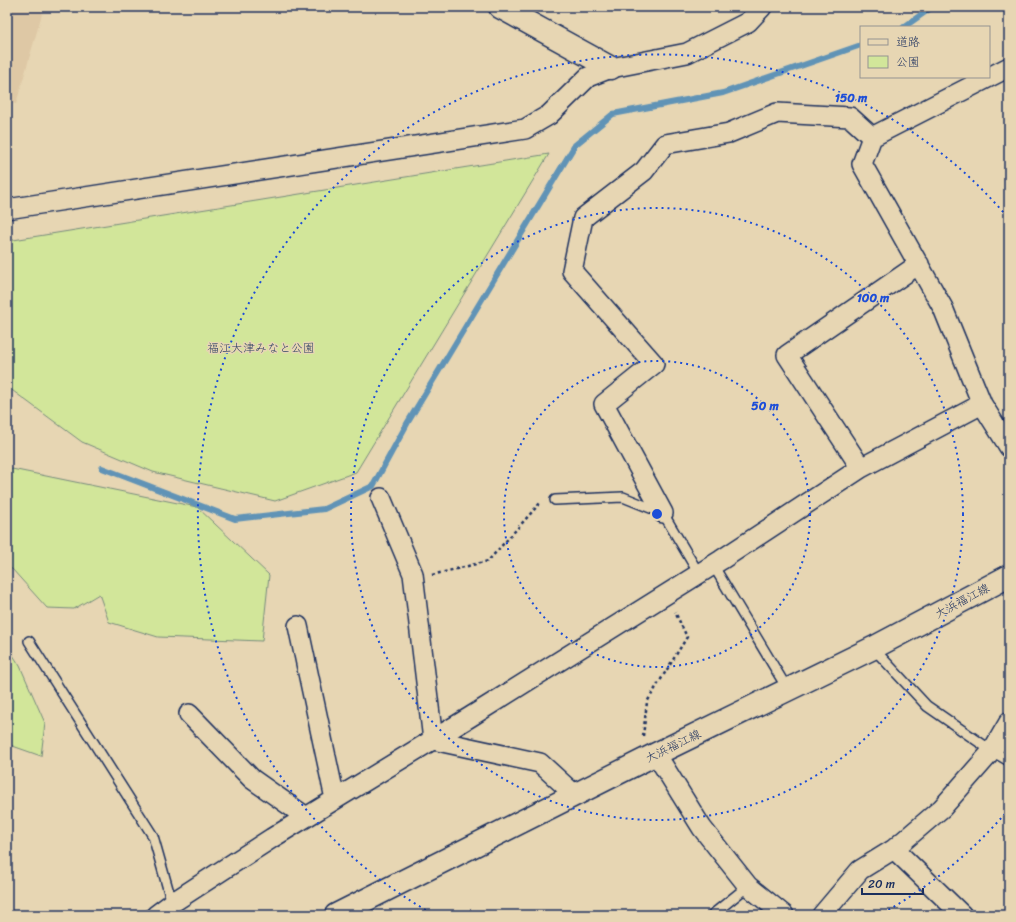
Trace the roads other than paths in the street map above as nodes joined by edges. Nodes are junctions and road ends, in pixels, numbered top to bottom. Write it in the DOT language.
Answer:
graph roads {
  1 [pos="500,7"];
  2 [pos="762,7"];
  3 [pos="1009,67"];
  4 [pos="611,68"];
  5 [pos="990,77"];
  6 [pos="987,78"];
  7 [pos="872,137"];
  8 [pos="7,209"];
  9 [pos="919,264"];
  10 [pos="982,404"];
  11 [pos="1009,447"];
  12 [pos="861,468"];
  13 [pos="381,498"];
  14 [pos="555,500"];
  15 [pos="663,513"];
  16 [pos="706,569"];
  17 [pos="1009,576"];
  18 [pos="298,626"];
  19 [pos="29,641"];
  20 [pos="873,648"];
  21 [pos="788,690"];
  22 [pos="189,714"];
  23 [pos="1009,722"];
  24 [pos="433,740"];
  25 [pos="992,752"];
  26 [pos="648,759"];
  27 [pos="1009,762"];
  28 [pos="575,795"];
  29 [pos="335,799"];
  30 [pos="306,817"];
  31 [pos="894,849"];
  32 [pos="748,886"];
  33 [pos="172,903"];
  34 [pos="156,915"];
  35 [pos="336,915"];
  36 [pos="712,915"];
  37 [pos="784,915"];
  38 [pos="822,915"];
  39 [pos="962,915"];
  1 -- 4 [label="main road"];
  2 -- 4 [label="street"];
  3 -- 5 [label="street"];
  4 -- 8 [label="street"];
  6 -- 7 [label="street"];
  7 -- 9 [label="street"];
  7 -- 15 [label="street"];
  9 -- 10 [label="street"];
  9 -- 12 [label="street"];
  10 -- 11 [label="street"];
  10 -- 12 [label="street"];
  12 -- 16 [label="street"];
  13 -- 24 [label="street"];
  14 -- 15 [label="lane"];
  15 -- 16 [label="lane"];
  16 -- 21 [label="lane"];
  16 -- 24 [label="street"];
  17 -- 20 [label="main road, 大浜福江線"];
  18 -- 29 [label="street"];
  19 -- 33 [label="lane"];
  20 -- 21 [label="main road, 大浜福江線"];
  20 -- 25 [label="lane"];
  21 -- 26 [label="main road, 大浜福江線"];
  22 -- 30 [label="street"];
  23 -- 25 [label="street"];
  24 -- 28 [label="street"];
  24 -- 29 [label="street"];
  25 -- 27 [label="lane"];
  25 -- 31 [label="street"];
  26 -- 28 [label="main road, 大浜福江線"];
  26 -- 32 [label="street"];
  28 -- 35 [label="main road, 大浜福江線"];
  29 -- 30 [label="street"];
  30 -- 33 [label="street"];
  31 -- 38 [label="street"];
  31 -- 39 [label="street"];
  32 -- 36 [label="lane"];
  32 -- 37 [label="street"];
  33 -- 34 [label="street"];
}
